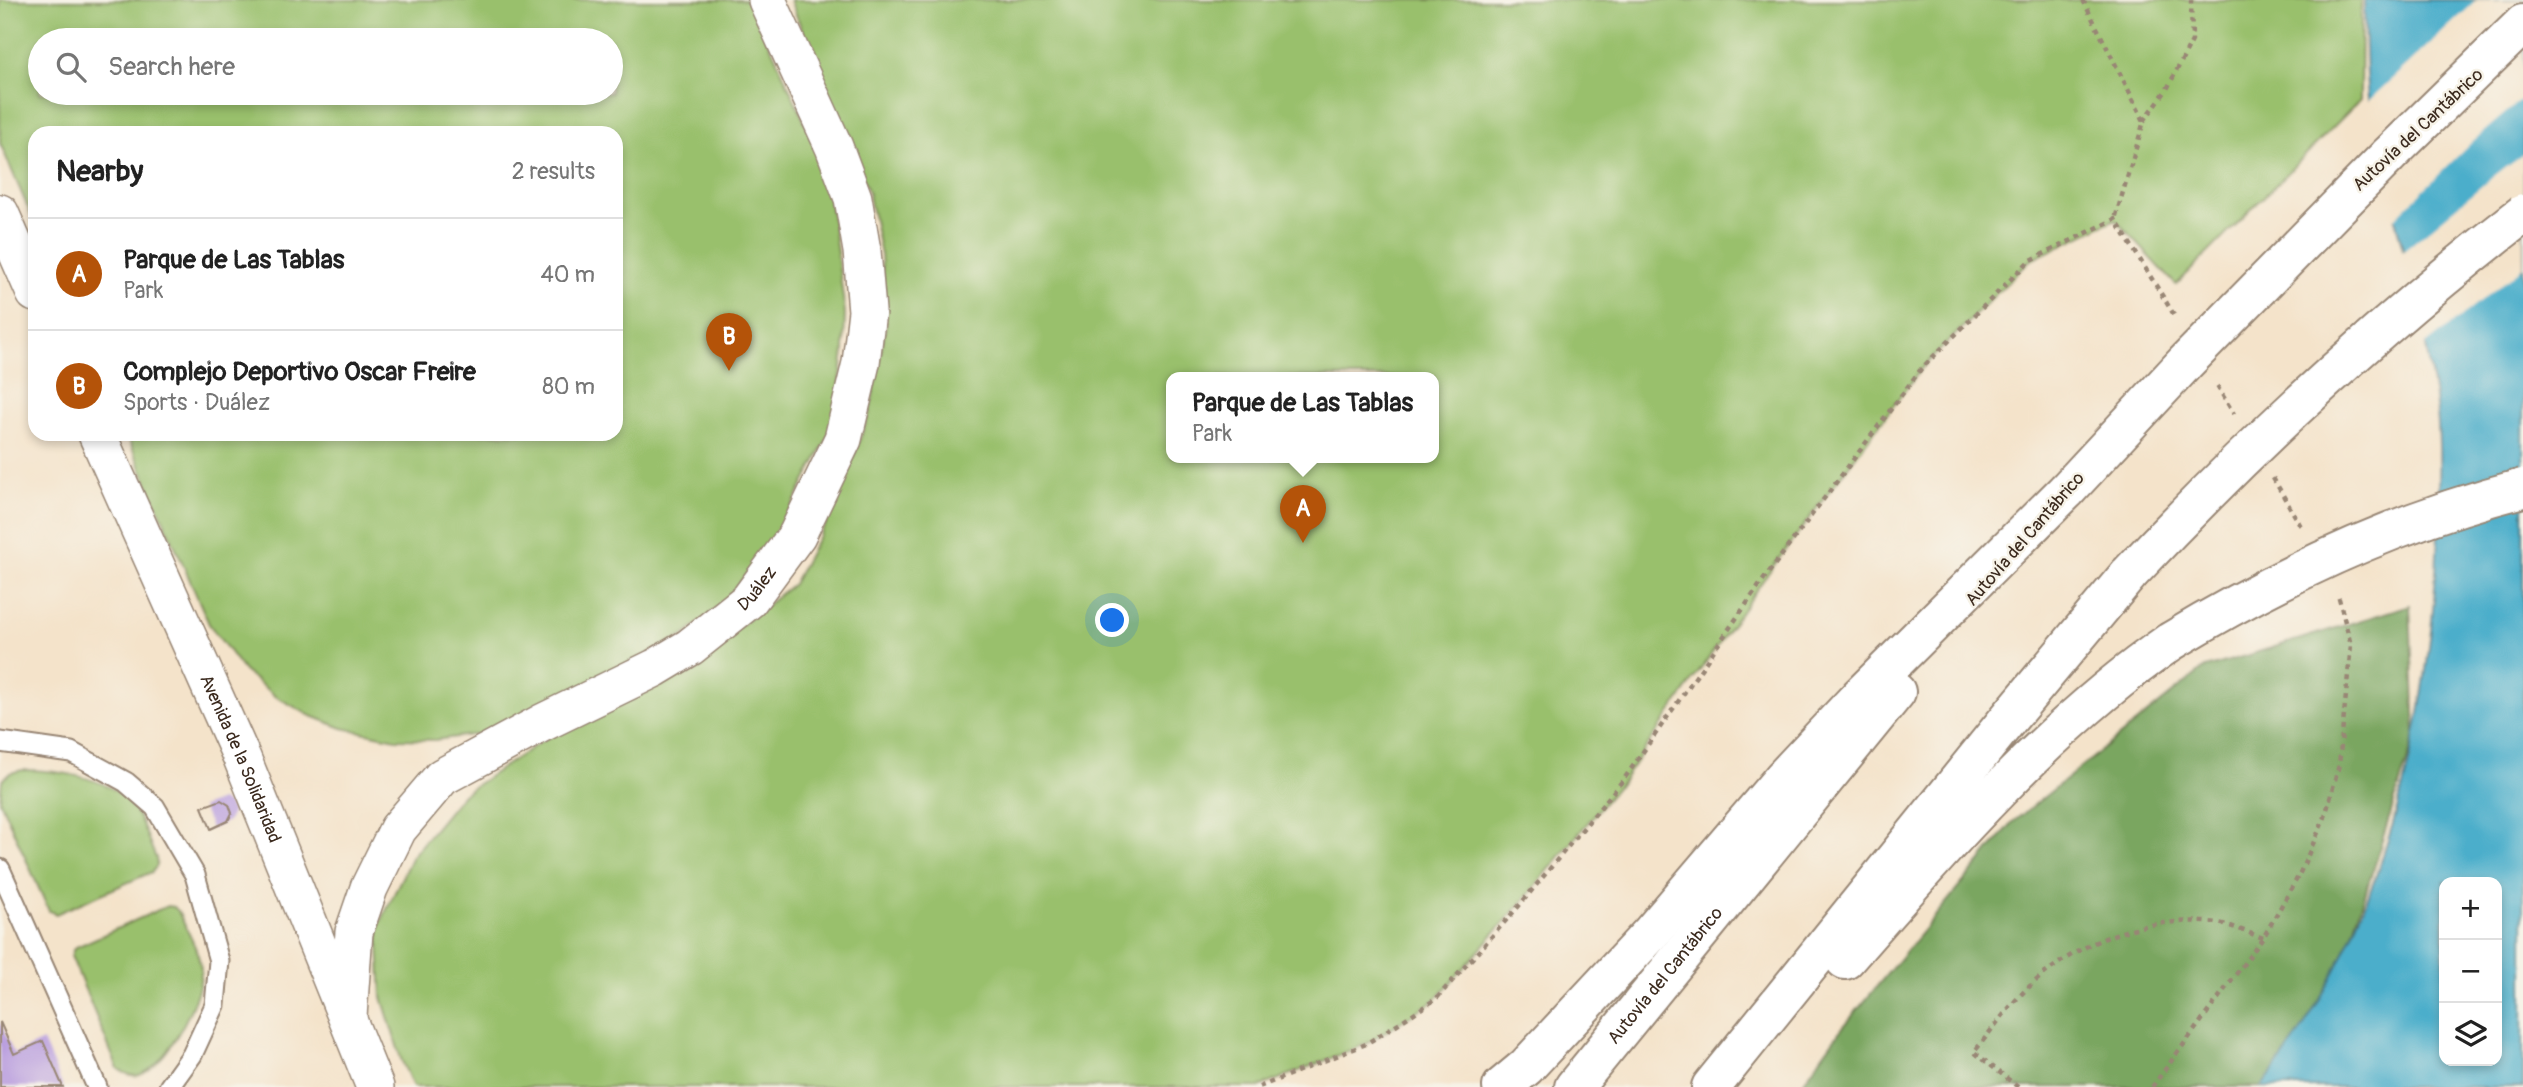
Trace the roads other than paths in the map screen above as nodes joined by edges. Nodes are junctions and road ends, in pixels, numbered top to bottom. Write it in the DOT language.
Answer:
graph roads {
  1 [pos="766,0"];
  2 [pos="2523,24"];
  3 [pos="2523,34"];
  4 [pos="2388,156"];
  5 [pos="0,213"];
  6 [pos="2523,214"];
  7 [pos="28,277"];
  8 [pos="100,441"];
  9 [pos="2523,488"];
  10 [pos="2067,490"];
  11 [pos="0,742"];
  12 [pos="0,869"];
  13 [pos="348,1016"];
  14 [pos="97,1087"];
  15 [pos="169,1087"];
  16 [pos="375,1087"];
  17 [pos="1502,1087"];
  18 [pos="1574,1087"];
  19 [pos="1711,1087"];
  20 [pos="1736,1087"];
  1 -- 13 [label="street, Duález"];
  2 -- 4 [label="highway"];
  3 -- 4 [label="highway, Autovía del Cantábrico"];
  4 -- 10 [label="highway, Autovía del Cantábrico, bridge"];
  5 -- 7 [label="street"];
  6 -- 19 [label="highway, bridge"];
  8 -- 13 [label="street, Avenida de la Solidaridad"];
  9 -- 20 [label="highway, bridge"];
  10 -- 17 [label="highway"];
  10 -- 18 [label="highway, Autovía del Cantábrico"];
  11 -- 15 [label="lane"];
  12 -- 14 [label="lane"];
  13 -- 16 [label="street, Avenida de la Solidaridad"];
}
